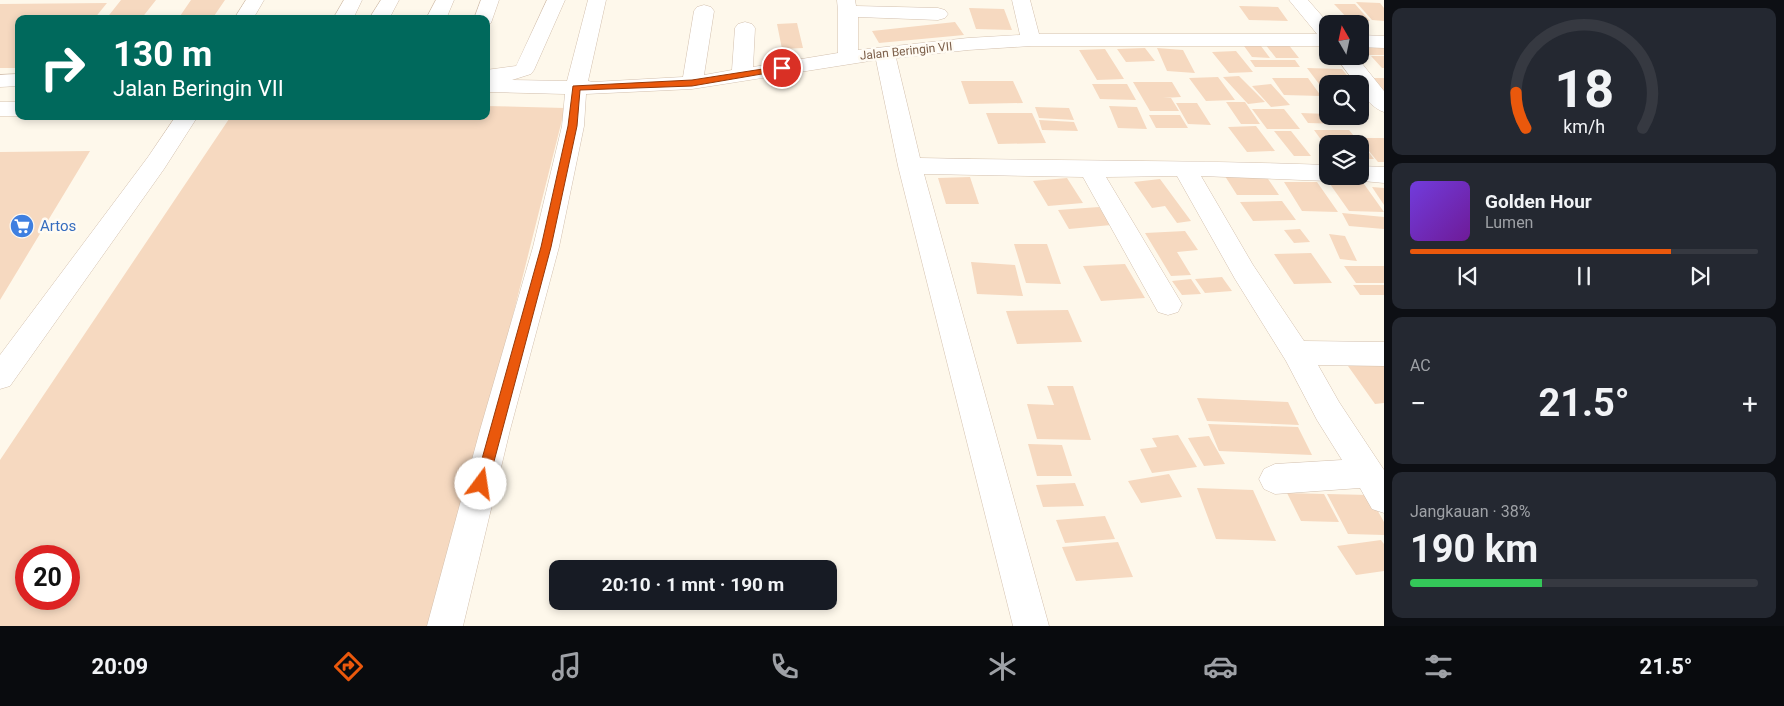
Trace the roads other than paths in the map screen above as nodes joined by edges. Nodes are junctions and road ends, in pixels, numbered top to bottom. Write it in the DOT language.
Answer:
graph roads {
  1 [pos="255,0"];
  2 [pos="353,0"];
  3 [pos="390,0"];
  4 [pos="445,0"];
  5 [pos="490,0"];
  6 [pos="556,0"];
  7 [pos="597,0"];
  8 [pos="611,0"];
  9 [pos="1021,0"];
  10 [pos="1298,0"];
  11 [pos="847,6"];
  12 [pos="704,12"];
  13 [pos="938,14"];
  14 [pos="245,15"];
  15 [pos="345,15"];
  16 [pos="381,15"];
  17 [pos="438,15"];
  18 [pos="485,15"];
  19 [pos="1319,24"];
  20 [pos="745,28"];
  21 [pos="1031,40"];
  22 [pos="1319,40"];
  23 [pos="1369,41"];
  24 [pos="1384,42"];
  25 [pos="884,52"];
  26 [pos="848,57"];
  27 [pos="1351,65"];
  28 [pos="490,75"];
  29 [pos="742,76"];
  30 [pos="15,80"];
  31 [pos="0,81"];
  32 [pos="692,83"];
  33 [pos="490,86"];
  34 [pos="585,88"];
  35 [pos="1384,105"];
  36 [pos="0,109"];
  37 [pos="15,109"];
  38 [pos="184,120"];
  39 [pos="910,166"];
  40 [pos="1184,168"];
  41 [pos="1090,169"];
  42 [pos="1319,172"];
  43 [pos="1369,174"];
  44 [pos="1384,175"];
  45 [pos="1168,304"];
  46 [pos="1296,353"];
  47 [pos="1384,354"];
  48 [pos="0,377"];
  49 [pos="1366,473"];
  50 [pos="1275,479"];
  51 [pos="1384,498"];
  52 [pos="446,626"];
  53 [pos="1031,626"];
  1 -- 14 [label="street"];
  2 -- 15 [label="street"];
  3 -- 16 [label="street"];
  4 -- 17 [label="street"];
  5 -- 18 [label="street"];
  6 -- 28 [label="street"];
  7 -- 34 [label="street"];
  8 -- 34 [label="street"];
  9 -- 21 [label="street"];
  10 -- 19 [label="street"];
  11 -- 13 [label="street"];
  11 -- 26 [label="street"];
  12 -- 32 [label="street"];
  20 -- 29 [label="street"];
  21 -- 22 [label="street, Jalan Beringin VII"];
  21 -- 25 [label="street, Jalan Beringin VII"];
  23 -- 24 [label="street"];
  25 -- 26 [label="street, Jalan Beringin VII"];
  25 -- 39 [label="street"];
  26 -- 29 [label="street, Jalan Beringin VII"];
  27 -- 35 [label="street"];
  29 -- 32 [label="street, Jalan Beringin VII"];
  30 -- 31 [label="street"];
  32 -- 34 [label="street, Jalan Beringin VII"];
  33 -- 34 [label="street, Jalan Beringin VII"];
  34 -- 52 [label="street"];
  36 -- 37 [label="street"];
  38 -- 48 [label="street"];
  39 -- 41 [label="street"];
  39 -- 53 [label="street"];
  40 -- 41 [label="street"];
  40 -- 42 [label="street"];
  40 -- 46 [label="street"];
  41 -- 45 [label="street"];
  43 -- 44 [label="street"];
  46 -- 47 [label="street"];
  46 -- 49 [label="street"];
  49 -- 50 [label="street"];
  49 -- 51 [label="street"];
}
